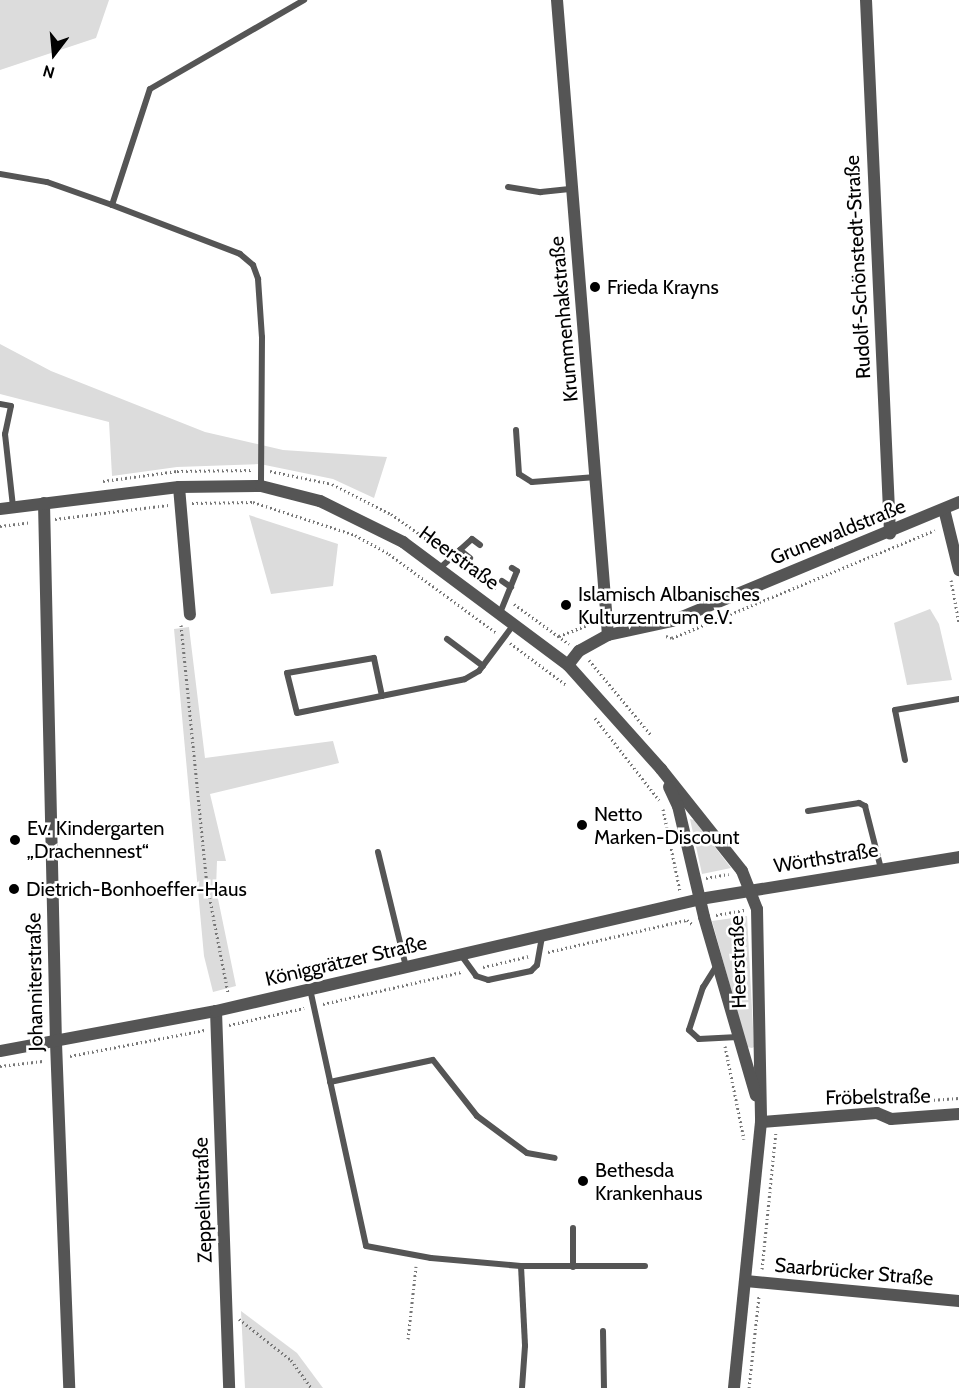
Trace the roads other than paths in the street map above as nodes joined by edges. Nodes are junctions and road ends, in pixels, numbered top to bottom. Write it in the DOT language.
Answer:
graph roads {
  1 [pos="304,0"];
  2 [pos="557,0"];
  3 [pos="866,0"];
  4 [pos="0,174"];
  5 [pos="508,187"];
  6 [pos="573,189"];
  7 [pos="112,205"];
  8 [pos="0,404"];
  9 [pos="516,430"];
  10 [pos="597,477"];
  11 [pos="261,486"];
  12 [pos="179,487"];
  13 [pos="959,502"];
  14 [pos="44,503"];
  15 [pos="13,507"];
  16 [pos="0,509"];
  17 [pos="944,509"];
  18 [pos="890,532"];
  19 [pos="480,544"];
  20 [pos="460,550"];
  21 [pos="470,558"];
  22 [pos="440,568"];
  23 [pos="512,568"];
  24 [pos="959,570"];
  25 [pos="502,581"];
  26 [pos="511,587"];
  27 [pos="500,613"];
  28 [pos="190,615"];
  29 [pos="515,623"];
  30 [pos="608,635"];
  31 [pos="447,639"];
  32 [pos="568,665"];
  33 [pos="483,666"];
  34 [pos="382,696"];
  35 [pos="959,699"];
  36 [pos="905,760"];
  37 [pos="661,769"];
  38 [pos="808,811"];
  39 [pos="378,852"];
  40 [pos="959,857"];
  41 [pos="881,869"];
  42 [pos="752,890"];
  43 [pos="700,899"];
  44 [pos="542,936"];
  45 [pos="460,954"];
  46 [pos="717,964"];
  47 [pos="406,967"];
  48 [pos="310,989"];
  49 [pos="216,1011"];
  50 [pos="738,1037"];
  51 [pos="56,1043"];
  52 [pos="0,1051"];
  53 [pos="330,1082"];
  54 [pos="959,1114"];
  55 [pos="761,1117"];
  56 [pos="555,1158"];
  57 [pos="573,1228"];
  58 [pos="521,1266"];
  59 [pos="645,1266"];
  60 [pos="573,1267"];
  61 [pos="746,1281"];
  62 [pos="959,1301"];
  63 [pos="603,1331"];
  64 [pos="69,1388"];
  65 [pos="229,1388"];
  66 [pos="522,1388"];
  67 [pos="604,1388"];
  68 [pos="734,1388"];
  1 -- 7 [label="lane"];
  2 -- 6 [label="street, Krummenhakstraße"];
  3 -- 18 [label="street, Rudolf-Schönstedt-Straße"];
  4 -- 7 [label="lane"];
  5 -- 6 [label="lane"];
  6 -- 10 [label="street, Krummenhakstraße"];
  7 -- 11 [label="lane"];
  8 -- 15 [label="lane"];
  9 -- 10 [label="lane"];
  10 -- 30 [label="street, Krummenhakstraße"];
  11 -- 12 [label="street, Heerstraße"];
  11 -- 22 [label="street, Heerstraße"];
  12 -- 14 [label="street, Heerstraße"];
  12 -- 28 [label="street"];
  13 -- 17 [label="street, Grunewaldstraße"];
  14 -- 15 [label="street, Heerstraße"];
  14 -- 51 [label="street, Johanniterstraße"];
  15 -- 16 [label="street, Heerstraße"];
  17 -- 18 [label="street, Grunewaldstraße"];
  17 -- 24 [label="street"];
  18 -- 30 [label="street, Grunewaldstraße"];
  19 -- 20 [label="lane"];
  20 -- 21 [label="lane"];
  20 -- 22 [label="lane"];
  22 -- 27 [label="street, Heerstraße"];
  23 -- 26 [label="lane"];
  25 -- 26 [label="lane"];
  26 -- 27 [label="lane"];
  27 -- 29 [label="street, Heerstraße"];
  29 -- 32 [label="street, Heerstraße"];
  29 -- 33 [label="lane"];
  30 -- 32 [label="street, Grunewaldstraße"];
  31 -- 33 [label="lane"];
  32 -- 37 [label="street, Heerstraße"];
  33 -- 34 [label="lane"];
  34 -- 34 [label="lane"];
  35 -- 36 [label="lane"];
  37 -- 42 [label="street, Heerstraße"];
  37 -- 43 [label="street, Heerstraße"];
  38 -- 41 [label="lane"];
  39 -- 47 [label="lane"];
  40 -- 41 [label="street, Wörthstraße"];
  41 -- 42 [label="street, Wörthstraße"];
  42 -- 43 [label="street, Wörthstraße"];
  42 -- 55 [label="street, Heerstraße"];
  43 -- 44 [label="street, Königgrätzer Straße"];
  43 -- 46 [label="street, Heerstraße"];
  44 -- 45 [label="street, Königgrätzer Straße"];
  44 -- 45 [label="lane"];
  45 -- 47 [label="street, Königgrätzer Straße"];
  46 -- 50 [label="street, Heerstraße"];
  46 -- 50 [label="lane"];
  47 -- 48 [label="street, Königgrätzer Straße"];
  48 -- 49 [label="street, Königgrätzer Straße"];
  48 -- 53 [label="lane"];
  49 -- 51 [label="street, Königgrätzer Straße"];
  49 -- 65 [label="street, Zeppelinstraße"];
  50 -- 55 [label="street, Heerstraße"];
  51 -- 52 [label="street, Königgrätzer Straße"];
  51 -- 64 [label="street, Johanniterstraße"];
  53 -- 56 [label="lane"];
  53 -- 58 [label="lane"];
  54 -- 55 [label="street, Fröbelstraße"];
  55 -- 61 [label="street, Heerstraße"];
  57 -- 60 [label="lane"];
  58 -- 60 [label="lane"];
  58 -- 66 [label="lane"];
  59 -- 60 [label="lane"];
  61 -- 62 [label="street, Saarbrücker Straße"];
  61 -- 68 [label="street, Heerstraße"];
  63 -- 67 [label="lane"];
}
